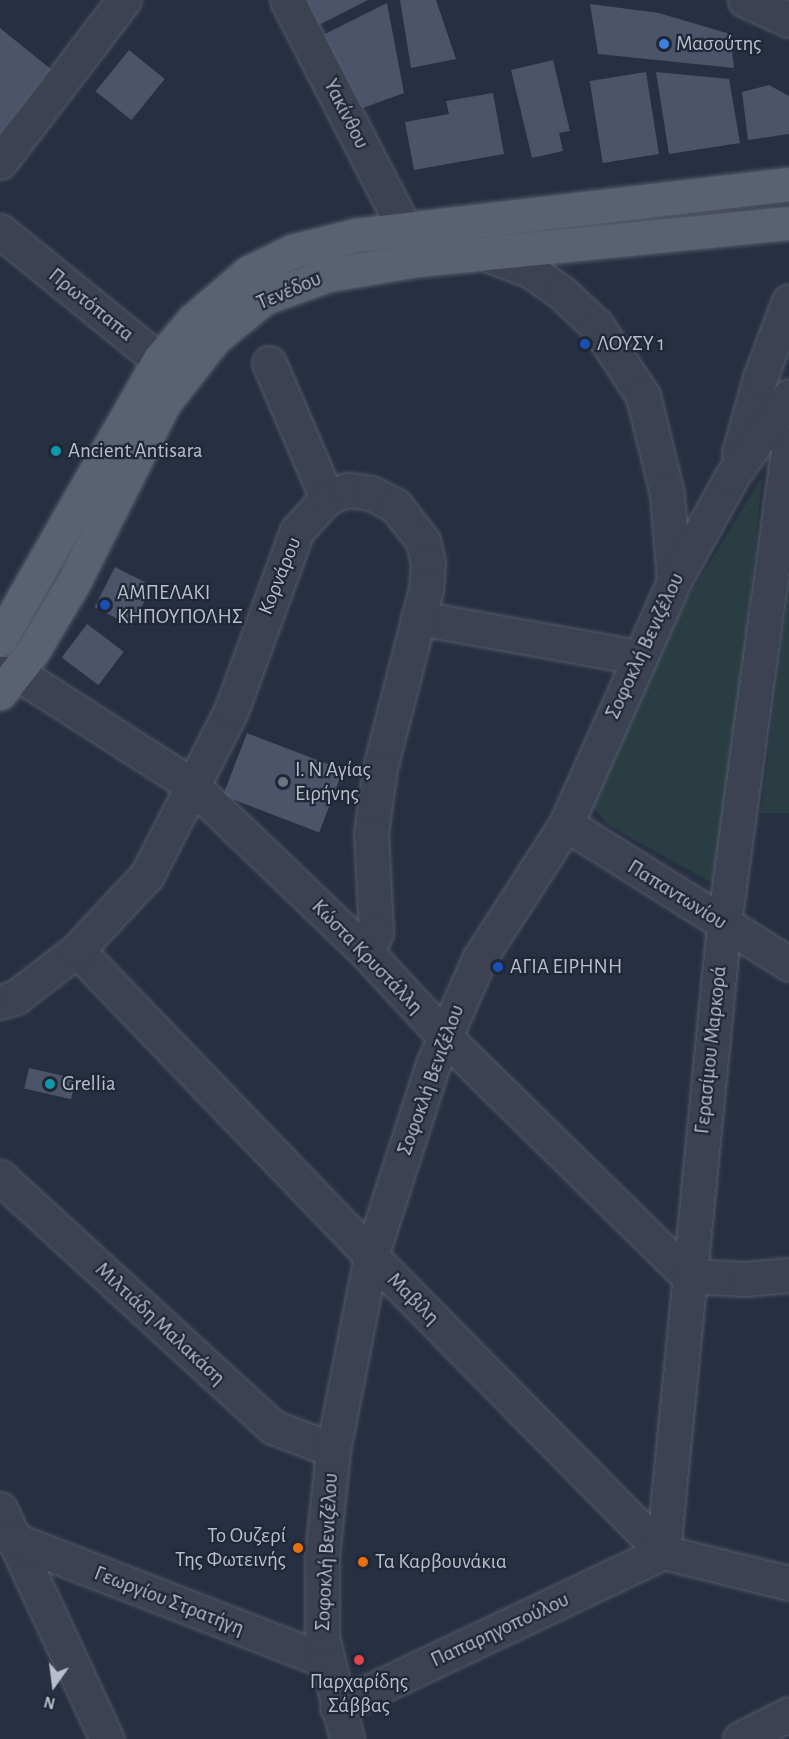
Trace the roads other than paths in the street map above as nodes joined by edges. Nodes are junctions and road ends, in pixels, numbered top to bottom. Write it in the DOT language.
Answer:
graph roads {
  1 [pos="124,0"];
  2 [pos="287,0"];
  3 [pos="745,0"];
  4 [pos="789,20"];
  5 [pos="0,162"];
  6 [pos="789,184"];
  7 [pos="789,223"];
  8 [pos="404,228"];
  9 [pos="0,231"];
  10 [pos="484,253"];
  11 [pos="789,301"];
  12 [pos="269,363"];
  13 [pos="173,365"];
  14 [pos="789,396"];
  15 [pos="789,443"];
  16 [pos="732,476"];
  17 [pos="327,498"];
  18 [pos="674,581"];
  19 [pos="418,618"];
  20 [pos="0,639"];
  21 [pos="637,657"];
  22 [pos="6,680"];
  23 [pos="193,786"];
  24 [pos="566,824"];
  25 [pos="724,924"];
  26 [pos="77,950"];
  27 [pos="366,952"];
  28 [pos="789,964"];
  29 [pos="5,1007"];
  30 [pos="444,1036"];
  31 [pos="0,1177"];
  32 [pos="371,1256"];
  33 [pos="789,1275"];
  34 [pos="688,1276"];
  35 [pos="333,1450"];
  36 [pos="0,1509"];
  37 [pos="12,1539"];
  38 [pos="663,1552"];
  39 [pos="789,1583"];
  40 [pos="326,1661"];
  41 [pos="337,1707"];
  42 [pos="789,1714"];
  43 [pos="107,1739"];
  44 [pos="347,1739"];
  45 [pos="740,1739"];
  1 -- 5 [label="street"];
  2 -- 8 [label="street, Υακίνθου"];
  3 -- 4 [label="street"];
  6 -- 8 [label="main road, Τενέδου"];
  7 -- 10 [label="main road, Τενέδου"];
  8 -- 13 [label="main road, Τενέδου"];
  9 -- 13 [label="street, Πρωτόπαπα"];
  10 -- 13 [label="main road, Τενέδου"];
  10 -- 18 [label="street"];
  11 -- 16 [label="street, Σοφοκλή Βενιζέλου"];
  12 -- 17 [label="street"];
  13 -- 20 [label="main road, Τενέδου"];
  13 -- 22 [label="main road, Τενέδου"];
  14 -- 16 [label="street, Σοφοκλή Βενιζέλου"];
  15 -- 25 [label="street, Γερασίμου Μαρκορά"];
  16 -- 18 [label="street, Σοφοκλή Βενιζέλου"];
  17 -- 19 [label="street"];
  17 -- 23 [label="street, Κορνάρου"];
  18 -- 21 [label="street, Σοφοκλή Βενιζέλου"];
  19 -- 21 [label="street"];
  19 -- 27 [label="street"];
  21 -- 24 [label="street, Σοφοκλή Βενιζέλου"];
  22 -- 23 [label="street, Κώστα Κρυστάλλη"];
  23 -- 26 [label="street, Κορνάρου"];
  23 -- 27 [label="street, Κώστα Κρυστάλλη"];
  24 -- 25 [label="street, Παπαντωνίου"];
  24 -- 30 [label="street, Σοφοκλή Βενιζέλου"];
  25 -- 28 [label="street, Παπαντωνίου"];
  25 -- 34 [label="street, Γερασίμου Μαρκορά"];
  26 -- 29 [label="street, Κορνάρου"];
  26 -- 32 [label="street, Μαβίλη"];
  27 -- 30 [label="street, Κώστα Κρυστάλλη"];
  30 -- 32 [label="street, Σοφοκλή Βενιζέλου"];
  30 -- 34 [label="street, Κώστα Κρυστάλλη"];
  31 -- 35 [label="street, Μιλτιάδη Μαλακάση"];
  32 -- 35 [label="street, Σοφοκλή Βενιζέλου"];
  32 -- 38 [label="street, Μαβίλη"];
  33 -- 34 [label="street"];
  34 -- 38 [label="street, Γερασίμου Μαρκορά"];
  35 -- 40 [label="street, Σοφοκλή Βενιζέλου"];
  36 -- 37 [label="street"];
  37 -- 40 [label="street, Γεωργίου Στρατήγη"];
  37 -- 43 [label="street"];
  38 -- 39 [label="street"];
  38 -- 41 [label="street, Παπαρηγοπούλου"];
  40 -- 41 [label="street, Σοφοκλή Βενιζέλου"];
  41 -- 44 [label="street, Σοφοκλή Βενιζέλου"];
  42 -- 45 [label="street"];
}
